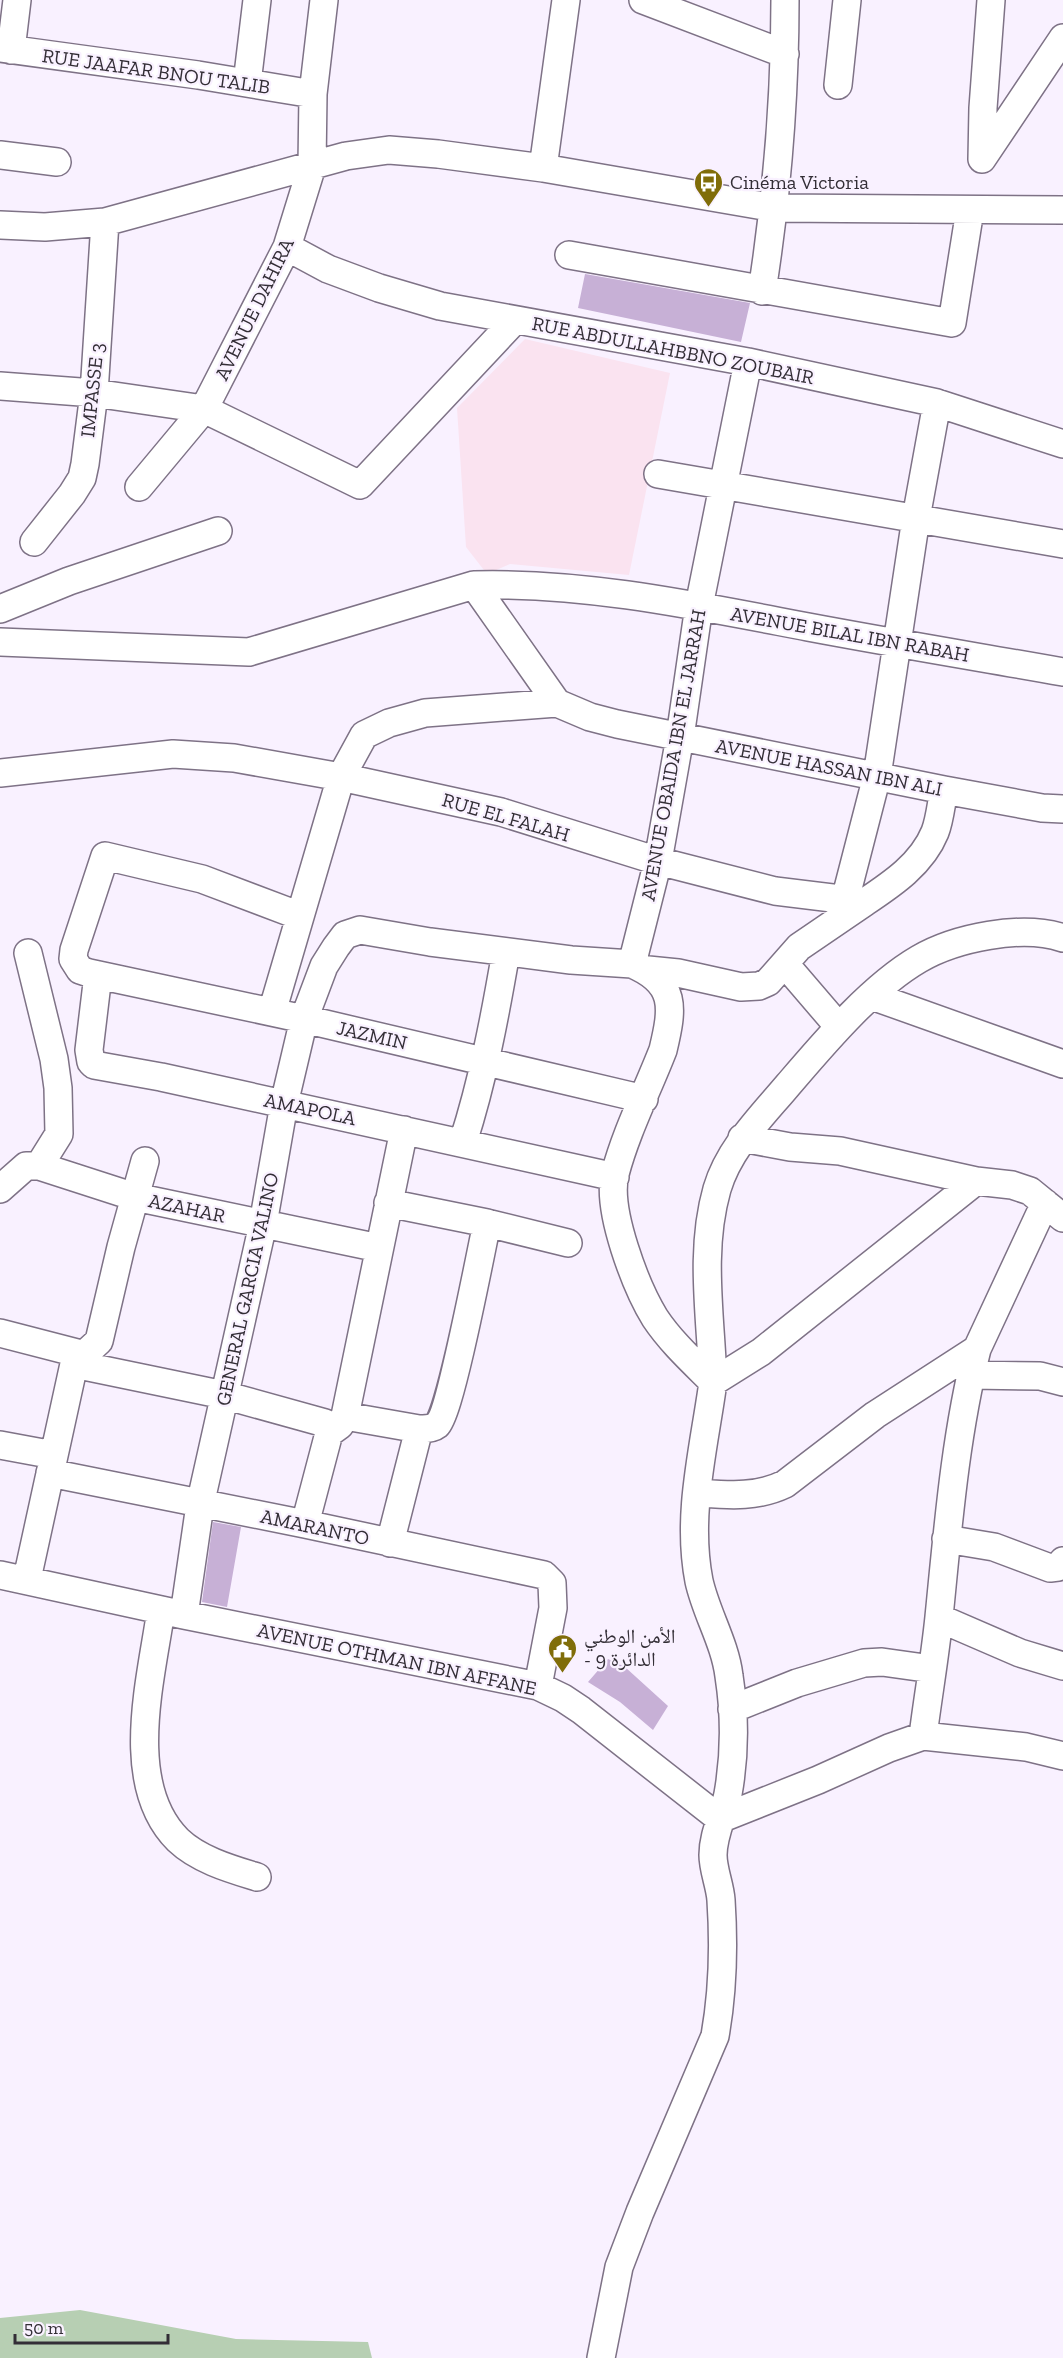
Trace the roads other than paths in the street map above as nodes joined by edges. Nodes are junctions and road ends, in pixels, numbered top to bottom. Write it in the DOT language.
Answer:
graph roads {
  1 [pos="17,0"];
  2 [pos="257,0"];
  3 [pos="324,0"];
  4 [pos="566,0"];
  5 [pos="643,0"];
  6 [pos="785,0"];
  7 [pos="847,0"];
  8 [pos="991,0"];
  9 [pos="1063,38"];
  10 [pos="5,49"];
  11 [pos="785,54"];
  12 [pos="247,83"];
  13 [pos="838,85"];
  14 [pos="313,94"];
  15 [pos="0,155"];
  16 [pos="57,162"];
  17 [pos="312,166"];
  18 [pos="543,168"];
  19 [pos="775,208"];
  20 [pos="970,210"];
  21 [pos="1063,210"];
  22 [pos="105,222"];
  23 [pos="0,225"];
  24 [pos="287,247"];
  25 [pos="569,255"];
  26 [pos="762,291"];
  27 [pos="514,321"];
  28 [pos="748,362"];
  29 [pos="0,386"];
  30 [pos="94,393"];
  31 [pos="937,403"];
  32 [pos="204,409"];
  33 [pos="1063,444"];
  34 [pos="658,474"];
  35 [pos="724,487"];
  36 [pos="139,488"];
  37 [pos="916,518"];
  38 [pos="218,531"];
  39 [pos="34,542"];
  40 [pos="1063,544"];
  41 [pos="474,585"];
  42 [pos="699,606"];
  43 [pos="0,609"];
  44 [pos="0,642"];
  45 [pos="898,644"];
  46 [pos="1063,672"];
  47 [pos="557,703"];
  48 [pos="680,737"];
  49 [pos="0,773"];
  50 [pos="877,776"];
  51 [pos="341,777"];
  52 [pos="944,790"];
  53 [pos="1063,809"];
  54 [pos="658,861"];
  55 [pos="855,901"];
  56 [pos="300,916"];
  57 [pos="1063,938"];
  58 [pos="506,952"];
  59 [pos="28,953"];
  60 [pos="785,964"];
  61 [pos="640,967"];
  62 [pos="99,975"];
  63 [pos="872,996"];
  64 [pos="272,1012"];
  65 [pos="304,1019"];
  66 [pos="839,1027"];
  67 [pos="485,1060"];
  68 [pos="1063,1064"];
  69 [pos="644,1099"];
  70 [pos="284,1104"];
  71 [pos="405,1130"];
  72 [pos="742,1138"];
  73 [pos="463,1142"];
  74 [pos="145,1161"];
  75 [pos="39,1166"];
  76 [pos="615,1177"];
  77 [pos="976,1180"];
  78 [pos="0,1190"];
  79 [pos="135,1197"];
  80 [pos="388,1203"];
  81 [pos="1054,1211"];
  82 [pos="487,1223"];
  83 [pos="263,1224"];
  84 [pos="568,1243"];
  85 [pos="379,1248"];
  86 [pos="0,1333"];
  87 [pos="80,1359"];
  88 [pos="974,1362"];
  89 [pos="713,1382"];
  90 [pos="1063,1382"];
  91 [pos="224,1395"];
  92 [pos="337,1425"];
  93 [pos="419,1429"];
  94 [pos="0,1445"];
  95 [pos="52,1464"];
  96 [pos="697,1493"];
  97 [pos="200,1505"];
  98 [pos="304,1524"];
  99 [pos="946,1539"];
  100 [pos="390,1543"];
  101 [pos="1063,1561"];
  102 [pos="0,1575"];
  103 [pos="27,1579"];
  104 [pos="173,1612"];
  105 [pos="939,1618"];
  106 [pos="1063,1666"];
  107 [pos="932,1669"];
  108 [pos="538,1686"];
  109 [pos="732,1708"];
  110 [pos="923,1736"];
  111 [pos="1063,1756"];
  112 [pos="720,1819"];
  113 [pos="257,1877"];
  114 [pos="601,2358"];
  1 -- 10 [label="street"];
  2 -- 12 [label="street"];
  3 -- 14 [label="street, AVENUE DAHIRA"];
  4 -- 18 [label="street"];
  5 -- 11 [label="street"];
  6 -- 11 [label="street"];
  7 -- 13 [label="street"];
  8 -- 9 [label="street"];
  10 -- 12 [label="street, RUE JAAFAR BNOU TALIB"];
  11 -- 19 [label="street"];
  12 -- 14 [label="street, RUE JAAFAR BNOU TALIB"];
  14 -- 17 [label="street, AVENUE DAHIRA"];
  15 -- 16 [label="street"];
  17 -- 18 [label="street"];
  17 -- 22 [label="street"];
  17 -- 24 [label="street, AVENUE DAHIRA"];
  18 -- 19 [label="street"];
  19 -- 20 [label="street"];
  19 -- 26 [label="street"];
  20 -- 21 [label="street"];
  20 -- 26 [label="street"];
  22 -- 23 [label="street"];
  22 -- 30 [label="street, IMPASSE 3"];
  24 -- 27 [label="street, RUE ABDULLAHBBNO ZOUBAIR"];
  24 -- 32 [label="street, AVENUE DAHIRA"];
  25 -- 26 [label="street"];
  27 -- 28 [label="street, RUE ABDULLAHBBNO ZOUBAIR"];
  27 -- 32 [label="street"];
  28 -- 31 [label="street, RUE ABDULLAHBBNO ZOUBAIR"];
  28 -- 35 [label="street, AVENUE OBAIDA IBN EL JARRAH"];
  29 -- 30 [label="street"];
  30 -- 32 [label="street"];
  30 -- 39 [label="street, IMPASSE 3"];
  31 -- 33 [label="street, RUE ABDULLAHBBNO ZOUBAIR"];
  31 -- 37 [label="street"];
  32 -- 36 [label="street, AVENUE DAHIRA"];
  34 -- 35 [label="street"];
  35 -- 37 [label="street"];
  35 -- 42 [label="street, AVENUE OBAIDA IBN EL JARRAH"];
  37 -- 40 [label="street"];
  37 -- 45 [label="street"];
  38 -- 43 [label="street"];
  41 -- 42 [label="street, AVENUE BILAL IBN RABAH"];
  41 -- 44 [label="street, AVENUE BILAL IBN RABAH"];
  41 -- 47 [label="street"];
  42 -- 45 [label="street, AVENUE BILAL IBN RABAH"];
  42 -- 48 [label="street, AVENUE OBAIDA IBN EL JARRAH"];
  45 -- 46 [label="street, AVENUE BILAL IBN RABAH"];
  45 -- 50 [label="street"];
  47 -- 48 [label="street, AVENUE HASSAN IBN ALI"];
  47 -- 51 [label="street, AVENUE HASSAN IBN ALI"];
  48 -- 50 [label="street, AVENUE HASSAN IBN ALI"];
  48 -- 54 [label="street, AVENUE OBAIDA IBN EL JARRAH"];
  49 -- 51 [label="street, RUE EL FALAH"];
  50 -- 52 [label="street, AVENUE HASSAN IBN ALI"];
  50 -- 55 [label="street"];
  51 -- 54 [label="street, RUE EL FALAH"];
  51 -- 56 [label="street, AVENUE HASSAN IBN ALI"];
  52 -- 53 [label="street, AVENUE HASSAN IBN ALI"];
  52 -- 55 [label="street"];
  54 -- 55 [label="street, RUE EL FALAH"];
  54 -- 61 [label="street, AVENUE OBAIDA IBN EL JARRAH"];
  55 -- 60 [label="street, GENERAL GARCIA VALINO"];
  56 -- 62 [label="street, JAZMIN"];
  56 -- 64 [label="street, AVENUE HASSAN IBN ALI"];
  57 -- 63 [label="street"];
  58 -- 61 [label="street, GENERAL GARCIA VALINO"];
  58 -- 65 [label="street, GENERAL GARCIA VALINO"];
  58 -- 67 [label="street"];
  59 -- 75 [label="street"];
  60 -- 61 [label="street, GENERAL GARCIA VALINO"];
  60 -- 66 [label="street"];
  61 -- 69 [label="street"];
  62 -- 64 [label="street, JAZMIN"];
  62 -- 70 [label="street, AMAPOLA"];
  63 -- 66 [label="street"];
  63 -- 68 [label="street"];
  64 -- 65 [label="street, JAZMIN"];
  65 -- 67 [label="street, JAZMIN"];
  65 -- 70 [label="street, GENERAL GARCIA VALINO"];
  66 -- 72 [label="street"];
  67 -- 69 [label="street, JAZMIN"];
  67 -- 73 [label="street"];
  69 -- 76 [label="street"];
  70 -- 71 [label="street, AMAPOLA"];
  70 -- 83 [label="street, GENERAL GARCIA VALINO"];
  71 -- 73 [label="street, AMAPOLA"];
  71 -- 80 [label="street"];
  72 -- 77 [label="street"];
  72 -- 89 [label="street"];
  73 -- 76 [label="street, AMAPOLA"];
  74 -- 79 [label="street"];
  75 -- 78 [label="street"];
  75 -- 79 [label="street, AZAHAR"];
  76 -- 89 [label="street"];
  77 -- 81 [label="street"];
  77 -- 89 [label="street"];
  79 -- 83 [label="street, AZAHAR"];
  79 -- 87 [label="street"];
  80 -- 82 [label="street"];
  80 -- 85 [label="street"];
  81 -- 88 [label="street"];
  82 -- 84 [label="street"];
  82 -- 93 [label="street"];
  83 -- 85 [label="street, AZAHAR"];
  83 -- 91 [label="street, GENERAL GARCIA VALINO"];
  85 -- 92 [label="street"];
  86 -- 87 [label="street"];
  87 -- 91 [label="street"];
  87 -- 95 [label="street"];
  88 -- 90 [label="street"];
  88 -- 96 [label="street"];
  88 -- 99 [label="street"];
  89 -- 96 [label="street"];
  91 -- 92 [label="street"];
  91 -- 97 [label="street, GENERAL GARCIA VALINO"];
  92 -- 93 [label="street"];
  92 -- 98 [label="street"];
  93 -- 100 [label="street"];
  94 -- 95 [label="street, AMARANTO"];
  95 -- 97 [label="street, AMARANTO"];
  95 -- 103 [label="street"];
  96 -- 109 [label="street"];
  97 -- 98 [label="street, AMARANTO"];
  97 -- 104 [label="street, GENERAL GARCIA VALINO"];
  98 -- 100 [label="street, AMARANTO"];
  99 -- 101 [label="street"];
  99 -- 105 [label="street"];
  100 -- 108 [label="street, AMARANTO"];
  102 -- 103 [label="street, AVENUE OTHMAN IBN AFFANE"];
  103 -- 104 [label="street, AVENUE OTHMAN IBN AFFANE"];
  104 -- 108 [label="street, AVENUE OTHMAN IBN AFFANE"];
  104 -- 113 [label="street, GENERAL GARCIA VALINO"];
  105 -- 106 [label="street"];
  105 -- 107 [label="street"];
  107 -- 109 [label="street"];
  107 -- 110 [label="street"];
  108 -- 112 [label="street, AVENUE OTHMAN IBN AFFANE"];
  109 -- 112 [label="street"];
  110 -- 111 [label="street"];
  110 -- 112 [label="street"];
  112 -- 114 [label="street"];
}
